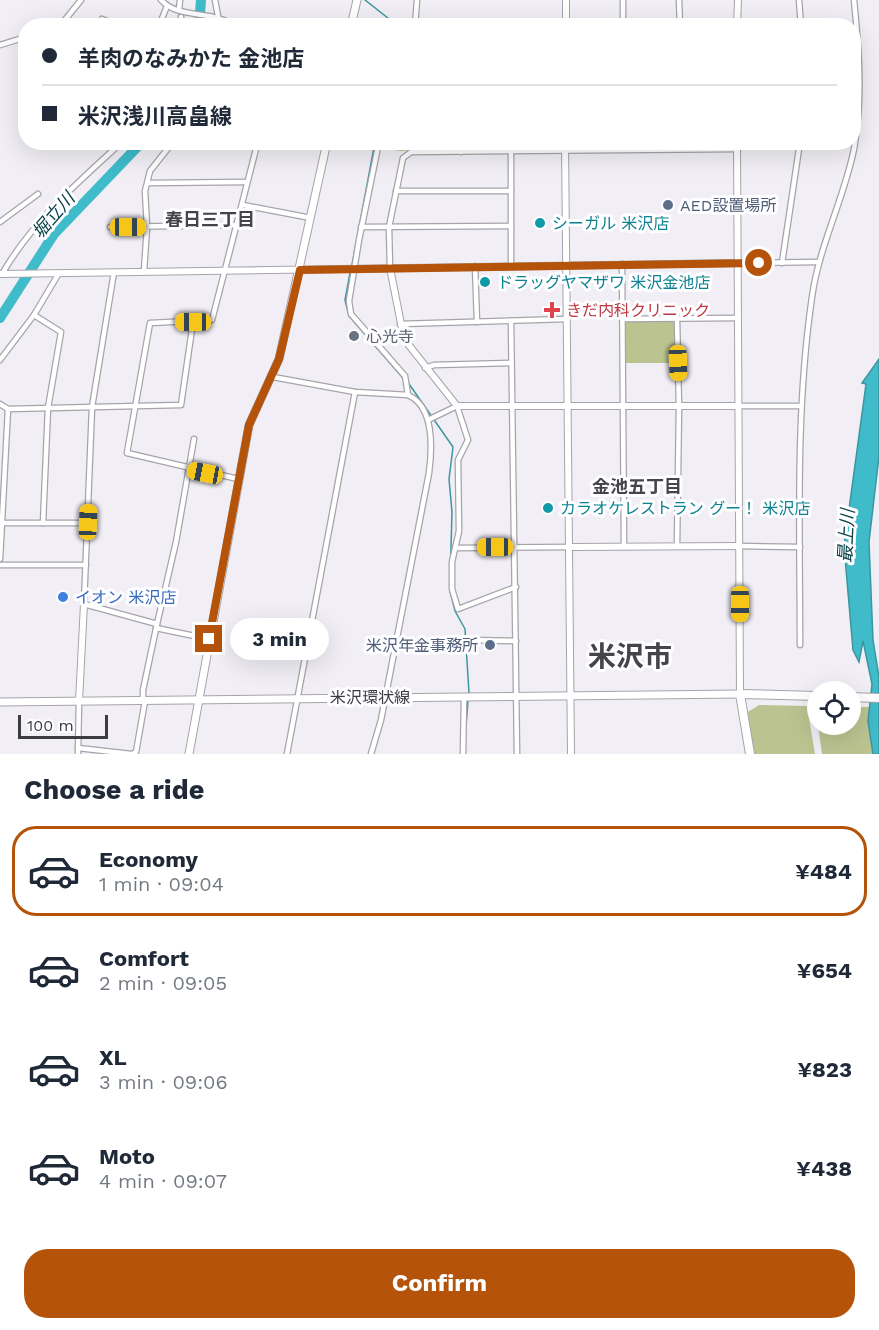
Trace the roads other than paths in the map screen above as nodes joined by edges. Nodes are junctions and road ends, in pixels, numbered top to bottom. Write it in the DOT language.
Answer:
graph roads {
  1 [pos="81,0"];
  2 [pos="162,0"];
  3 [pos="180,0"];
  4 [pos="215,0"];
  5 [pos="357,0"];
  6 [pos="417,0"];
  7 [pos="566,0"];
  8 [pos="623,0"];
  9 [pos="679,0"];
  10 [pos="738,0"];
  11 [pos="799,0"];
  12 [pos="854,0"];
  13 [pos="167,6"];
  14 [pos="181,13"];
  15 [pos="218,16"];
  16 [pos="66,18"];
  17 [pos="162,18"];
  18 [pos="181,18"];
  19 [pos="221,18"];
  20 [pos="353,18"];
  21 [pos="416,18"];
  22 [pos="566,18"];
  23 [pos="623,18"];
  24 [pos="680,18"];
  25 [pos="737,18"];
  26 [pos="800,18"];
  27 [pos="856,18"];
  28 [pos="18,39"];
  29 [pos="0,45"];
  30 [pos="113,150"];
  31 [pos="167,150"];
  32 [pos="256,150"];
  33 [pos="325,150"];
  34 [pos="377,150"];
  35 [pos="522,150"];
  36 [pos="566,150"];
  37 [pos="737,150"];
  38 [pos="799,150"];
  39 [pos="854,150"];
  40 [pos="511,151"];
  41 [pos="461,152"];
  42 [pos="248,182"];
  43 [pos="148,183"];
  44 [pos="396,191"];
  45 [pos="511,191"];
  46 [pos="38,194"];
  47 [pos="243,205"];
  48 [pos="310,218"];
  49 [pos="0,222"];
  50 [pos="238,225"];
  51 [pos="511,226"];
  52 [pos="110,227"];
  53 [pos="147,227"];
  54 [pos="361,227"];
  55 [pos="389,227"];
  56 [pos="819,262"];
  57 [pos="737,263"];
  58 [pos="782,263"];
  59 [pos="622,264"];
  60 [pos="565,265"];
  61 [pos="474,266"];
  62 [pos="511,266"];
  63 [pos="356,268"];
  64 [pos="390,268"];
  65 [pos="300,270"];
  66 [pos="144,271"];
  67 [pos="226,271"];
  68 [pos="114,272"];
  69 [pos="59,273"];
  70 [pos="3,274"];
  71 [pos="34,315"];
  72 [pos="737,318"];
  73 [pos="566,319"];
  74 [pos="622,319"];
  75 [pos="677,319"];
  76 [pos="511,321"];
  77 [pos="193,322"];
  78 [pos="477,322"];
  79 [pos="400,324"];
  80 [pos="0,360"];
  81 [pos="511,363"];
  82 [pos="425,368"];
  83 [pos="273,378"];
  84 [pos="355,392"];
  85 [pos="408,395"];
  86 [pos="0,404"];
  87 [pos="136,406"];
  88 [pos="457,406"];
  89 [pos="569,406"];
  90 [pos="679,406"];
  91 [pos="738,406"];
  92 [pos="800,406"];
  93 [pos="92,407"];
  94 [pos="512,407"];
  95 [pos="623,407"];
  96 [pos="48,408"];
  97 [pos="8,409"];
  98 [pos="428,420"];
  99 [pos="194,439"];
  100 [pos="2,449"];
  101 [pos="188,470"];
  102 [pos="238,479"];
  103 [pos="88,522"];
  104 [pos="1,523"];
  105 [pos="43,523"];
  106 [pos="678,546"];
  107 [pos="739,546"];
  108 [pos="515,547"];
  109 [pos="570,547"];
  110 [pos="624,547"];
  111 [pos="800,547"];
  112 [pos="455,548"];
  113 [pos="0,559"];
  114 [pos="0,565"];
  115 [pos="86,565"];
  116 [pos="516,587"];
  117 [pos="84,604"];
  118 [pos="157,626"];
  119 [pos="209,639"];
  120 [pos="468,640"];
  121 [pos="516,640"];
  122 [pos="800,645"];
  123 [pos="740,694"];
  124 [pos="385,696"];
  125 [pos="464,696"];
  126 [pos="517,696"];
  127 [pos="807,696"];
  128 [pos="296,697"];
  129 [pos="572,697"];
  130 [pos="861,697"];
  131 [pos="879,698"];
  132 [pos="198,699"];
  133 [pos="79,701"];
  134 [pos="144,701"];
  135 [pos="0,702"];
  136 [pos="78,751"];
  137 [pos="132,754"];
  138 [pos="189,754"];
  139 [pos="287,754"];
  140 [pos="371,754"];
  141 [pos="464,754"];
  142 [pos="517,754"];
  143 [pos="571,754"];
  144 [pos="750,754"];
  1 -- 16 [label="street"];
  2 -- 13 [label="street"];
  3 -- 14 [label="street"];
  4 -- 15 [label="street"];
  5 -- 20 [label="main road"];
  6 -- 21 [label="street"];
  7 -- 22 [label="street"];
  8 -- 23 [label="street"];
  9 -- 24 [label="street"];
  10 -- 25 [label="street"];
  11 -- 26 [label="street"];
  12 -- 27 [label="street"];
  13 -- 14 [label="street"];
  13 -- 17 [label="street"];
  14 -- 15 [label="street"];
  14 -- 18 [label="street"];
  15 -- 19 [label="street"];
  28 -- 29 [label="street"];
  30 -- 70 [label="street"];
  31 -- 43 [label="street"];
  32 -- 42 [label="street"];
  33 -- 48 [label="main road"];
  34 -- 54 [label="street"];
  35 -- 40 [label="street"];
  36 -- 60 [label="street"];
  37 -- 57 [label="street"];
  38 -- 58 [label="street"];
  39 -- 56 [label="street"];
  40 -- 41 [label="street"];
  40 -- 45 [label="street"];
  41 -- 44 [label="street"];
  42 -- 43 [label="street"];
  42 -- 47 [label="street"];
  43 -- 53 [label="street"];
  44 -- 45 [label="street"];
  44 -- 55 [label="street"];
  45 -- 51 [label="street"];
  46 -- 49 [label="street"];
  47 -- 48 [label="street"];
  47 -- 50 [label="street"];
  48 -- 65 [label="main road"];
  50 -- 53 [label="street"];
  50 -- 67 [label="street"];
  51 -- 55 [label="street"];
  51 -- 62 [label="street"];
  52 -- 53 [label="street"];
  53 -- 66 [label="street"];
  54 -- 55 [label="street"];
  54 -- 63 [label="street"];
  55 -- 64 [label="street"];
  56 -- 58 [label="street"];
  56 -- 92 [label="street"];
  57 -- 58 [label="street"];
  57 -- 59 [label="street"];
  57 -- 72 [label="street"];
  59 -- 60 [label="street"];
  59 -- 74 [label="street"];
  60 -- 62 [label="street"];
  60 -- 73 [label="street"];
  61 -- 62 [label="street"];
  61 -- 64 [label="street"];
  61 -- 78 [label="street"];
  63 -- 64 [label="street"];
  63 -- 65 [label="street"];
  63 -- 85 [label="street"];
  64 -- 79 [label="street"];
  65 -- 67 [label="street"];
  65 -- 83 [label="main road"];
  66 -- 67 [label="street"];
  66 -- 68 [label="street"];
  67 -- 77 [label="street"];
  68 -- 69 [label="street"];
  68 -- 93 [label="street"];
  69 -- 70 [label="street"];
  69 -- 71 [label="street"];
  71 -- 80 [label="street"];
  71 -- 96 [label="street"];
  72 -- 75 [label="street"];
  72 -- 91 [label="street"];
  73 -- 76 [label="street"];
  73 -- 89 [label="street"];
  74 -- 75 [label="street"];
  74 -- 95 [label="street"];
  75 -- 90 [label="street"];
  76 -- 78 [label="street"];
  76 -- 81 [label="street"];
  77 -- 87 [label="street"];
  77 -- 87 [label="street"];
  78 -- 79 [label="street"];
  79 -- 82 [label="street"];
  81 -- 82 [label="street"];
  81 -- 94 [label="street"];
  82 -- 88 [label="street"];
  83 -- 84 [label="street"];
  83 -- 102 [label="main road"];
  84 -- 85 [label="street"];
  84 -- 128 [label="street"];
  85 -- 98 [label="street"];
  86 -- 97 [label="street"];
  87 -- 93 [label="street"];
  87 -- 101 [label="street"];
  88 -- 94 [label="street"];
  88 -- 98 [label="street"];
  88 -- 112 [label="street"];
  89 -- 94 [label="street"];
  89 -- 95 [label="street"];
  89 -- 109 [label="street"];
  90 -- 91 [label="street"];
  90 -- 95 [label="street"];
  90 -- 106 [label="street"];
  91 -- 92 [label="street"];
  91 -- 107 [label="street"];
  92 -- 111 [label="street"];
  93 -- 96 [label="street"];
  93 -- 103 [label="street"];
  94 -- 108 [label="street"];
  95 -- 110 [label="street"];
  96 -- 97 [label="street"];
  96 -- 105 [label="street"];
  97 -- 100 [label="street"];
  98 -- 124 [label="street"];
  99 -- 101 [label="street"];
  100 -- 104 [label="street"];
  101 -- 102 [label="street"];
  101 -- 118 [label="street"];
  102 -- 119 [label="main road"];
  103 -- 105 [label="street"];
  103 -- 115 [label="street"];
  104 -- 105 [label="street"];
  104 -- 113 [label="street"];
  106 -- 107 [label="street"];
  106 -- 110 [label="street"];
  107 -- 111 [label="street"];
  107 -- 123 [label="street"];
  108 -- 109 [label="street"];
  108 -- 112 [label="street"];
  108 -- 116 [label="street"];
  109 -- 110 [label="street"];
  109 -- 129 [label="street"];
  111 -- 122 [label="street"];
  112 -- 116 [label="street"];
  114 -- 115 [label="street"];
  115 -- 117 [label="street"];
  116 -- 121 [label="street"];
  117 -- 118 [label="street"];
  117 -- 133 [label="street"];
  118 -- 119 [label="street"];
  118 -- 134 [label="street"];
  119 -- 132 [label="main road"];
  120 -- 121 [label="street"];
  121 -- 126 [label="street"];
  123 -- 127 [label="main road"];
  123 -- 129 [label="main road, 米沢環状線"];
  123 -- 144 [label="main road"];
  124 -- 125 [label="main road, 米沢環状線"];
  124 -- 128 [label="main road, 米沢環状線"];
  124 -- 140 [label="street"];
  125 -- 126 [label="main road, 米沢環状線"];
  125 -- 141 [label="street"];
  126 -- 129 [label="main road, 米沢環状線"];
  126 -- 142 [label="street"];
  128 -- 132 [label="main road, 米沢環状線"];
  128 -- 139 [label="street"];
  129 -- 143 [label="street"];
  130 -- 131 [label="main road"];
  132 -- 134 [label="main road, 米沢環状線"];
  132 -- 138 [label="main road"];
  133 -- 134 [label="main road, 米沢環状線"];
  133 -- 135 [label="main road, 米沢環状線"];
  133 -- 136 [label="street"];
  134 -- 137 [label="street"];
  136 -- 137 [label="street"];
}
